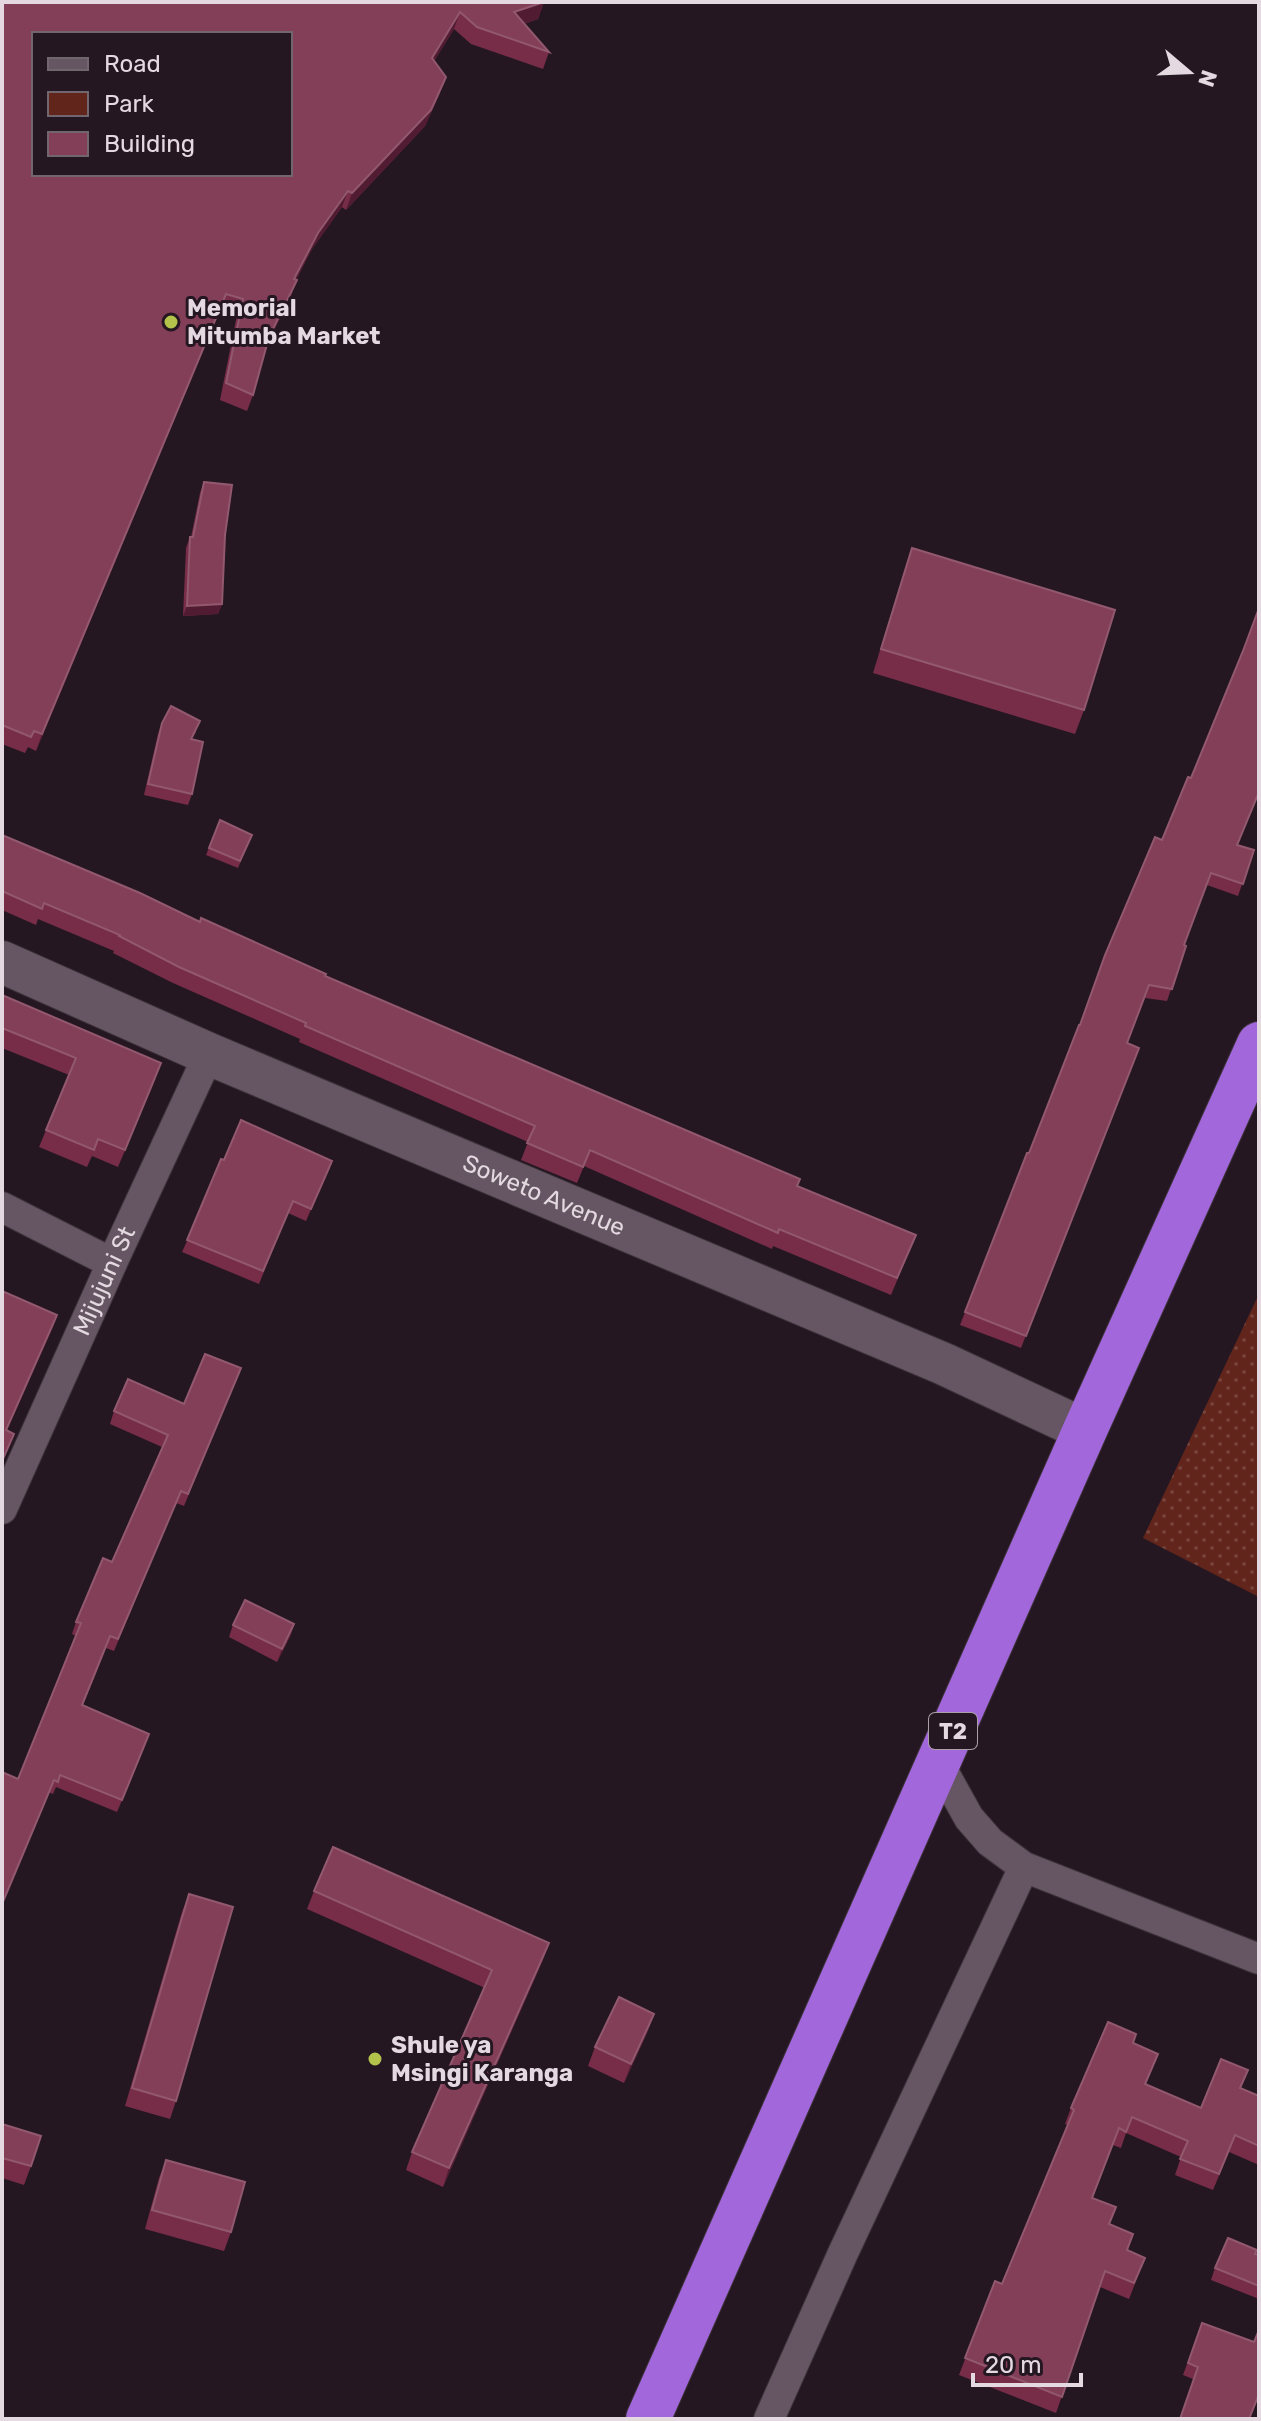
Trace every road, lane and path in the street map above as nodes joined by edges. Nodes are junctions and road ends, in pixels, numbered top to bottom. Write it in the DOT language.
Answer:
graph roads {
  1 [pos="2,962"];
  2 [pos="1259,1044"];
  3 [pos="209,1054"];
  4 [pos="2,1207"];
  5 [pos="112,1263"];
  6 [pos="1085,1430"];
  7 [pos="2,1509"];
  8 [pos="939,1764"];
  9 [pos="1024,1867"];
  10 [pos="1259,1959"];
  11 [pos="648,2419"];
  12 [pos="769,2419"];
  1 -- 3 [label="street, Soweto Avenue"];
  2 -- 6 [label="highway, T2"];
  3 -- 5 [label="street, Mijujuni St"];
  3 -- 6 [label="street, Soweto Avenue"];
  4 -- 5 [label="street"];
  5 -- 7 [label="street, Mijujuni St"];
  6 -- 8 [label="highway, T2"];
  8 -- 9 [label="street"];
  8 -- 11 [label="highway, T2"];
  9 -- 10 [label="street"];
  9 -- 12 [label="street"];
}
